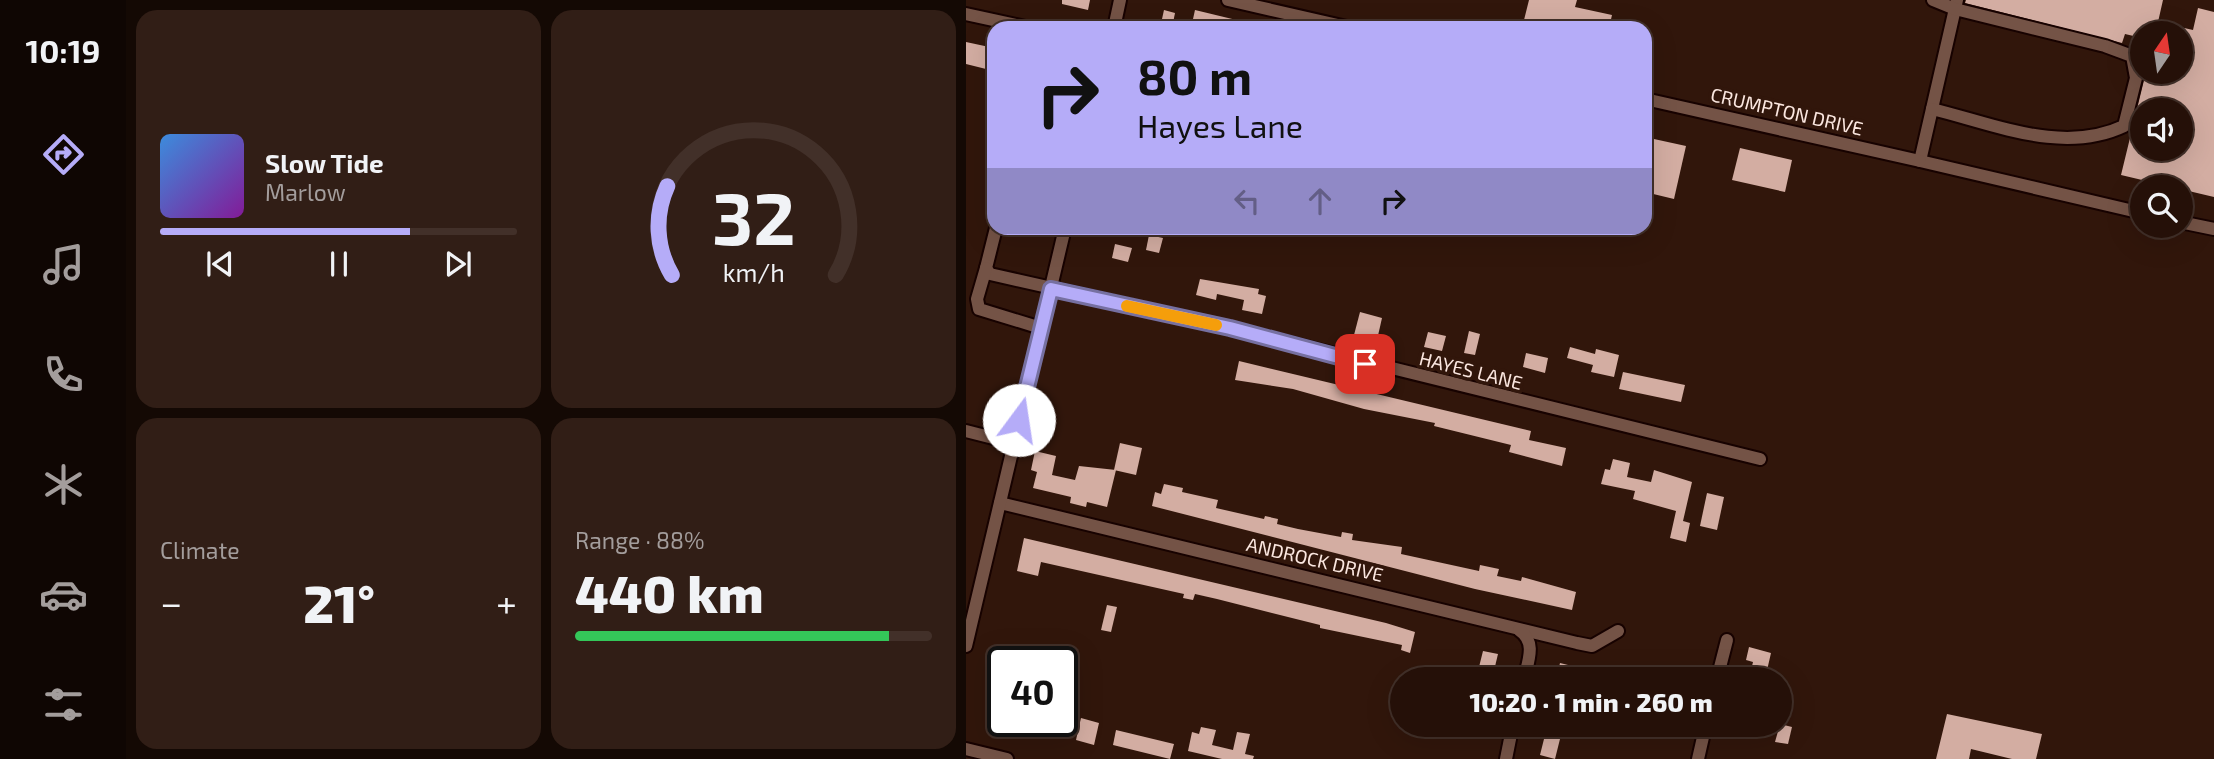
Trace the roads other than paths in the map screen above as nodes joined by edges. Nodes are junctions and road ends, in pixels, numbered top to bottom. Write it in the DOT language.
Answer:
graph roads {
  1 [pos="1119,0"];
  2 [pos="1228,0"];
  3 [pos="1933,0"];
  4 [pos="1956,4"];
  5 [pos="966,13"];
  6 [pos="1000,21"];
  7 [pos="1115,21"];
  8 [pos="1320,21"];
  9 [pos="1652,101"];
  10 [pos="1932,109"];
  11 [pos="1920,161"];
  12 [pos="2130,210"];
  13 [pos="2193,225"];
  14 [pos="2214,229"];
  15 [pos="994,235"];
  16 [pos="1063,235"];
  17 [pos="986,268"];
  18 [pos="1051,289"];
  19 [pos="1041,328"];
  20 [pos="966,431"];
  21 [pos="1013,443"];
  22 [pos="1760,459"];
  23 [pos="1000,503"];
  24 [pos="1519,630"];
  25 [pos="1618,631"];
  26 [pos="1727,640"];
  27 [pos="966,646"];
  28 [pos="1526,667"];
  29 [pos="1720,667"];
  30 [pos="1510,737"];
  31 [pos="1703,737"];
  32 [pos="966,749"];
  33 [pos="993,757"];
  34 [pos="1007,759"];
  35 [pos="1506,759"];
  36 [pos="1698,759"];
  1 -- 7 [label="street"];
  2 -- 8 [label="street"];
  3 -- 4 [label="street"];
  4 -- 10 [label="street"];
  4 -- 10 [label="street"];
  5 -- 6 [label="street"];
  9 -- 11 [label="street, CRUMPTON DRIVE"];
  10 -- 11 [label="street"];
  11 -- 12 [label="street, CRUMPTON DRIVE"];
  13 -- 14 [label="street"];
  15 -- 17 [label="street"];
  16 -- 18 [label="street"];
  17 -- 18 [label="street, HAYES LANE"];
  17 -- 19 [label="street"];
  18 -- 19 [label="street"];
  18 -- 22 [label="street, HAYES LANE"];
  19 -- 21 [label="street"];
  20 -- 21 [label="street"];
  21 -- 23 [label="street"];
  23 -- 24 [label="street, ANDROCK DRIVE"];
  23 -- 27 [label="street"];
  24 -- 25 [label="street, ANDROCK DRIVE"];
  24 -- 28 [label="street"];
  26 -- 29 [label="street"];
  30 -- 35 [label="street"];
  31 -- 36 [label="street"];
  32 -- 33 [label="street"];
  33 -- 34 [label="street"];
}
